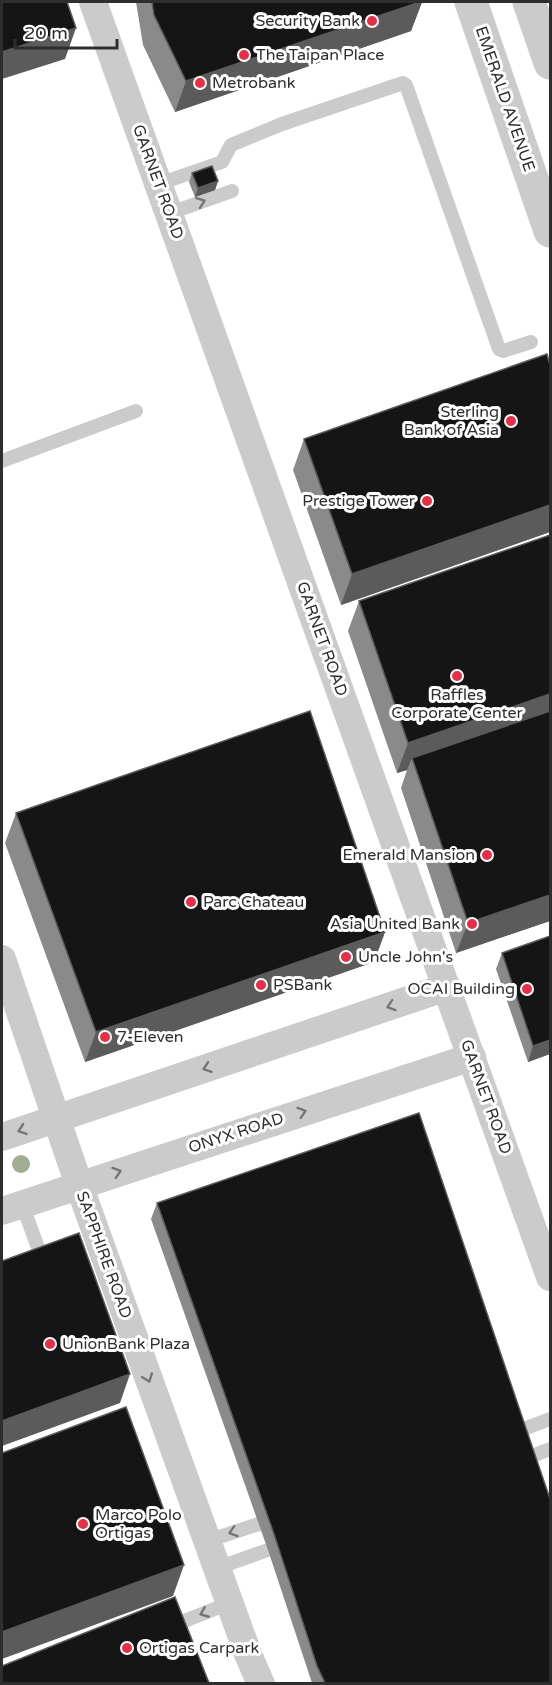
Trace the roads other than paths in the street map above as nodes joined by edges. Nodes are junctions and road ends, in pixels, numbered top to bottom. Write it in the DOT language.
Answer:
graph roads {
  1 [pos="93,2"];
  2 [pos="471,2"];
  3 [pos="529,2"];
  4 [pos="550,63"];
  5 [pos="159,184"];
  6 [pos="232,190"];
  7 [pos="170,213"];
  8 [pos="550,231"];
  9 [pos="531,342"];
  10 [pos="135,411"];
  11 [pos="2,461"];
  12 [pos="2,959"];
  13 [pos="447,987"];
  14 [pos="472,1057"];
  15 [pos="57,1118"];
  16 [pos="2,1137"];
  17 [pos="79,1185"];
  18 [pos="12,1208"];
  19 [pos="46,1270"];
  20 [pos="550,1277"];
  21 [pos="550,1419"];
  22 [pos="518,1431"];
  23 [pos="550,1449"];
  24 [pos="527,1458"];
  25 [pos="259,1524"];
  26 [pos="207,1541"];
  27 [pos="268,1550"];
  28 [pos="217,1568"];
  29 [pos="230,1602"];
  30 [pos="179,1623"];
  31 [pos="261,1683"];
  1 -- 5 [label="street, GARNET ROAD"];
  2 -- 8 [label="street, EMERALD AVENUE"];
  3 -- 4 [label="street"];
  5 -- 7 [label="street, GARNET ROAD"];
  5 -- 9 [label="lane"];
  7 -- 6 [label="lane, one-way"];
  7 -- 13 [label="street, GARNET ROAD"];
  10 -- 11 [label="lane"];
  12 -- 15 [label="street, SAPPHIRE ROAD"];
  13 -- 14 [label="street, GARNET ROAD"];
  13 -- 15 [label="street, one-way"];
  17 -- 14 [label="street, ONYX ROAD, one-way"];
  14 -- 20 [label="street, GARNET ROAD"];
  15 -- 16 [label="street, one-way"];
  15 -- 17 [label="street, SAPPHIRE ROAD"];
  17 -- 18 [label="street, ONYX ROAD"];
  17 -- 26 [label="street, SAPPHIRE ROAD, one-way"];
  18 -- 19 [label="lane"];
  21 -- 22 [label="lane"];
  23 -- 24 [label="lane"];
  25 -- 26 [label="lane, one-way"];
  26 -- 28 [label="street, SAPPHIRE ROAD"];
  27 -- 28 [label="lane"];
  28 -- 29 [label="street, SAPPHIRE ROAD"];
  29 -- 30 [label="lane, one-way"];
  29 -- 31 [label="street, SAPPHIRE ROAD"];
}
